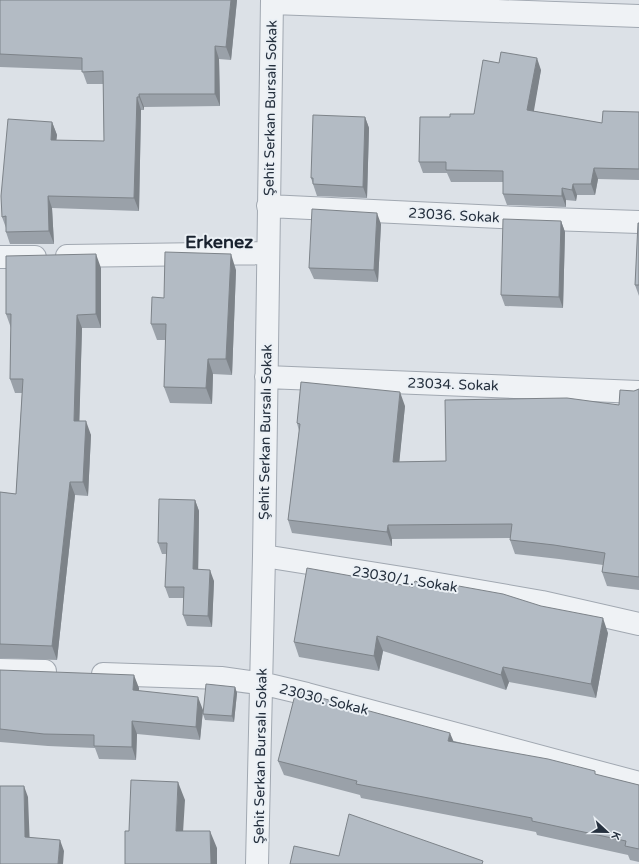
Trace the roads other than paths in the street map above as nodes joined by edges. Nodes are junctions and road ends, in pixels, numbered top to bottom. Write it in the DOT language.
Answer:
graph roads {
  1 [pos="272,1"];
  2 [pos="639,16"];
  3 [pos="268,206"];
  4 [pos="639,222"];
  5 [pos="268,253"];
  6 [pos="0,257"];
  7 [pos="266,377"];
  8 [pos="639,392"];
  9 [pos="264,556"];
  10 [pos="639,624"];
  11 [pos="0,670"];
  12 [pos="63,672"];
  13 [pos="87,673"];
  14 [pos="261,684"];
  15 [pos="639,783"];
  16 [pos="257,864"];
  1 -- 2 [label="street"];
  1 -- 3 [label="street, Şehit Serkan Bursalı Sokak"];
  3 -- 4 [label="street, 23036. Sokak"];
  3 -- 5 [label="street, Şehit Serkan Bursalı Sokak"];
  5 -- 6 [label="street"];
  5 -- 7 [label="street, Şehit Serkan Bursalı Sokak"];
  7 -- 8 [label="street, 23034. Sokak"];
  7 -- 9 [label="street, Şehit Serkan Bursalı Sokak"];
  9 -- 10 [label="street, 23030/1. Sokak"];
  9 -- 14 [label="street, Şehit Serkan Bursalı Sokak"];
  11 -- 12 [label="street"];
  13 -- 14 [label="street, 23030. Sokak"];
  14 -- 15 [label="street, 23030. Sokak"];
  14 -- 16 [label="street, Şehit Serkan Bursalı Sokak"];
}
